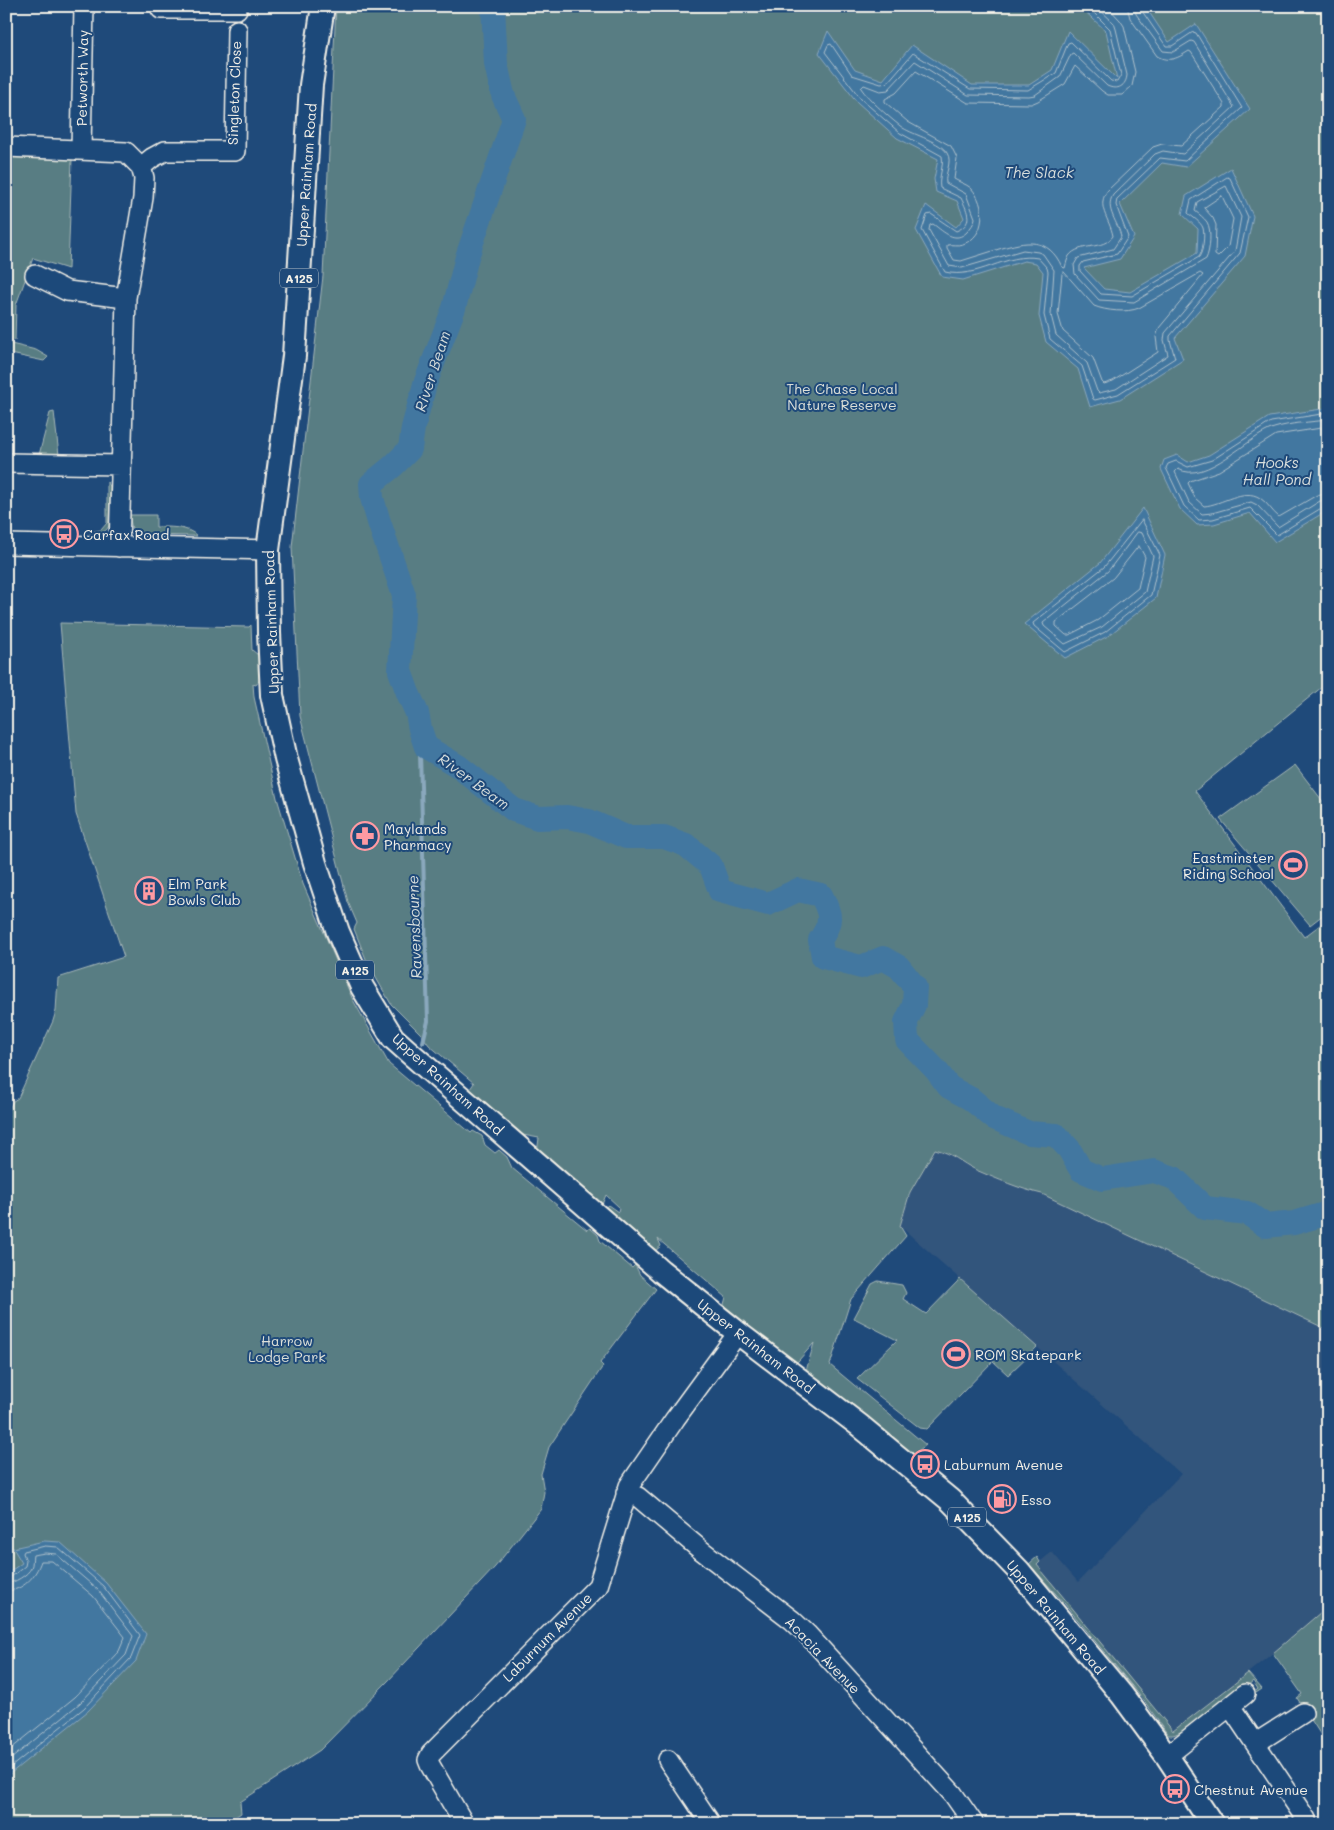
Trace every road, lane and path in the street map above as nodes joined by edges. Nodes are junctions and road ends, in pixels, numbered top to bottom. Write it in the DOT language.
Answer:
graph roads {
  1 [pos="84,6"];
  2 [pos="237,6"];
  3 [pos="323,6"];
  4 [pos="161,9"];
  5 [pos="237,30"];
  6 [pos="6,147"];
  7 [pos="81,149"];
  8 [pos="142,167"];
  9 [pos="35,275"];
  10 [pos="126,298"];
  11 [pos="6,463"];
  12 [pos="121,465"];
  13 [pos="6,544"];
  14 [pos="119,546"];
  15 [pos="268,550"];
  16 [pos="738,1333"];
  17 [pos="626,1493"];
  18 [pos="1245,1694"];
  19 [pos="1230,1706"];
  20 [pos="1302,1713"];
  21 [pos="1256,1743"];
  22 [pos="1167,1756"];
  23 [pos="668,1760"];
  24 [pos="1306,1819"];
  25 [pos="464,1824"];
  26 [pos="711,1824"];
  27 [pos="974,1824"];
  28 [pos="1212,1824"];
  1 -- 7 [label="street, Petworth Way"];
  2 -- 4 [label="street"];
  3 -- 15 [label="main road, Upper Rainham Road / A125"];
  5 -- 8 [label="street, Singleton Close"];
  6 -- 7 [label="street"];
  7 -- 8 [label="street"];
  8 -- 10 [label="street"];
  9 -- 10 [label="street"];
  10 -- 12 [label="street"];
  11 -- 12 [label="street"];
  12 -- 14 [label="street"];
  13 -- 14 [label="street"];
  14 -- 15 [label="street"];
  15 -- 16 [label="main road, Upper Rainham Road / A125"];
  16 -- 17 [label="street, Laburnum Avenue"];
  16 -- 22 [label="main road, Upper Rainham Road / A125"];
  17 -- 25 [label="street, Laburnum Avenue"];
  17 -- 27 [label="street, Acacia Avenue"];
  18 -- 19 [label="street"];
  19 -- 21 [label="street"];
  19 -- 22 [label="street"];
  20 -- 21 [label="street"];
  21 -- 24 [label="street"];
  22 -- 28 [label="main road, Upper Rainham Road / A125"];
  23 -- 26 [label="street"];
}
